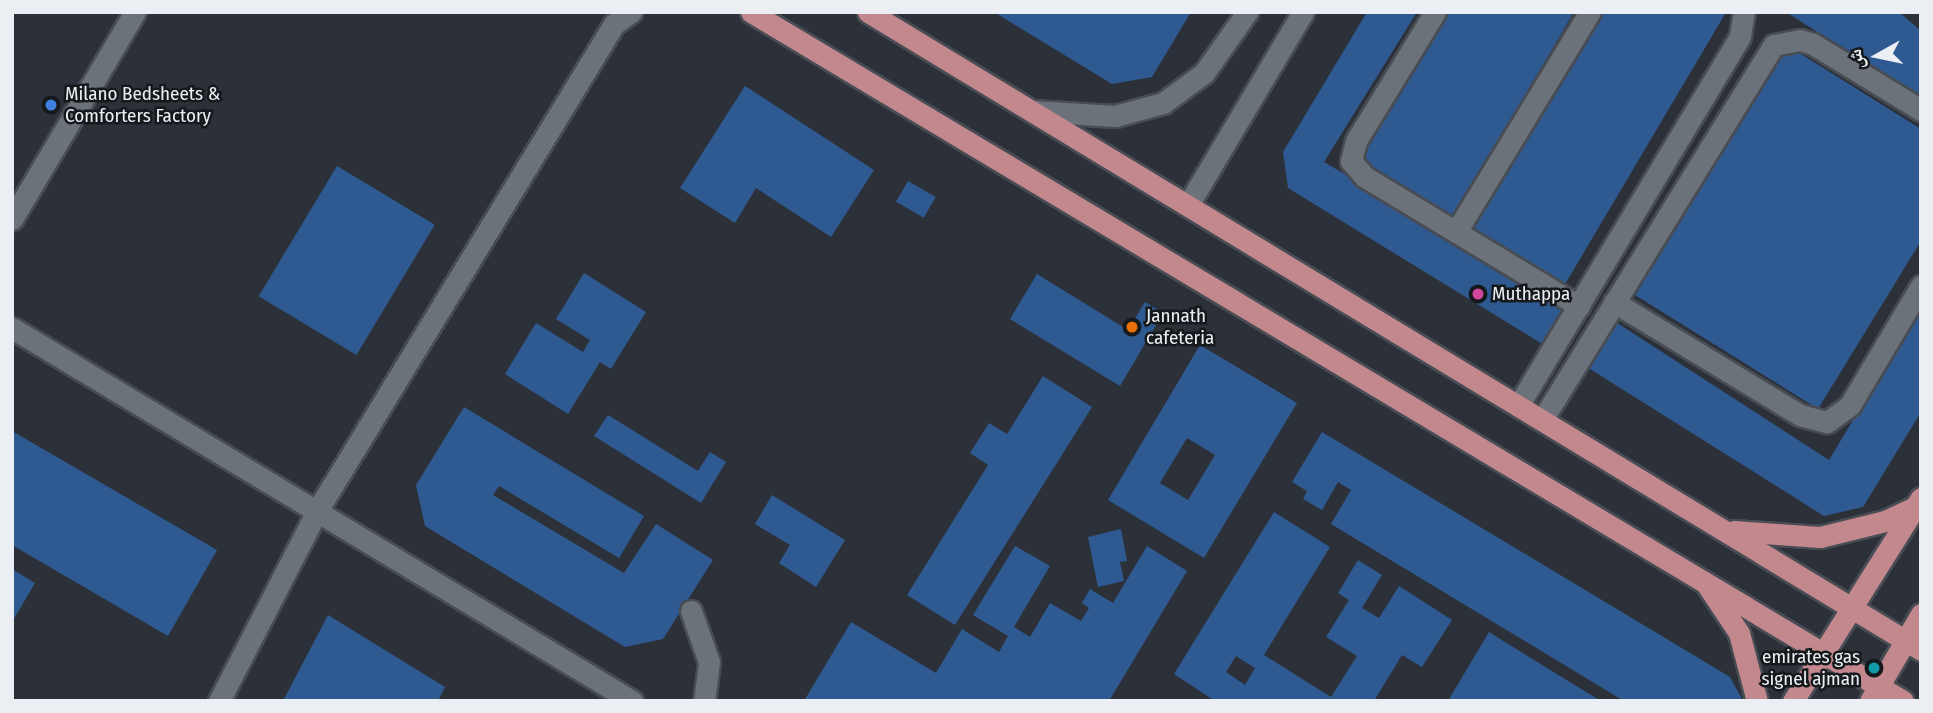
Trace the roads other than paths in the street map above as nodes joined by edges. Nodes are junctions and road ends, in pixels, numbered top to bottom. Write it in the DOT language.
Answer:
graph roads {
  1 [pos="135,12"];
  2 [pos="751,12"];
  3 [pos="868,12"];
  4 [pos="1247,12"];
  5 [pos="1303,12"];
  6 [pos="1435,12"];
  7 [pos="1590,12"];
  8 [pos="1744,12"];
  9 [pos="620,16"];
  10 [pos="1921,110"];
  11 [pos="1032,111"];
  12 [pos="1188,205"];
  13 [pos="12,219"];
  14 [pos="1456,232"];
  15 [pos="1921,286"];
  16 [pos="1614,302"];
  17 [pos="1579,306"];
  18 [pos="12,328"];
  19 [pos="1518,406"];
  20 [pos="1542,420"];
  21 [pos="1918,503"];
  22 [pos="317,511"];
  23 [pos="1721,528"];
  24 [pos="1696,573"];
  25 [pos="1851,608"];
  26 [pos="691,611"];
  27 [pos="1921,614"];
  28 [pos="1913,645"];
  29 [pos="1824,652"];
  30 [pos="1874,693"];
  31 [pos="219,701"];
  32 [pos="632,701"];
  33 [pos="704,701"];
  34 [pos="1756,701"];
  35 [pos="1793,701"];
  36 [pos="1903,701"];
  1 -- 13 [label="street"];
  2 -- 24 [label="main road"];
  3 -- 11 [label="main road"];
  4 -- 11 [label="street"];
  5 -- 12 [label="street"];
  6 -- 14 [label="street"];
  7 -- 14 [label="street"];
  8 -- 17 [label="street"];
  9 -- 22 [label="street"];
  10 -- 16 [label="street"];
  11 -- 12 [label="main road"];
  12 -- 19 [label="main road"];
  14 -- 17 [label="street"];
  15 -- 16 [label="street"];
  16 -- 20 [label="street"];
  17 -- 19 [label="street"];
  18 -- 22 [label="street"];
  19 -- 20 [label="main road"];
  20 -- 23 [label="main road"];
  21 -- 23 [label="main road"];
  21 -- 25 [label="main road"];
  22 -- 31 [label="street"];
  22 -- 32 [label="street"];
  23 -- 25 [label="main road"];
  24 -- 29 [label="main road"];
  24 -- 34 [label="main road"];
  25 -- 28 [label="main road"];
  25 -- 29 [label="main road"];
  26 -- 33 [label="street"];
  27 -- 28 [label="main road"];
  28 -- 30 [label="main road"];
  29 -- 30 [label="main road"];
  29 -- 35 [label="main road"];
  30 -- 36 [label="main road"];
}
